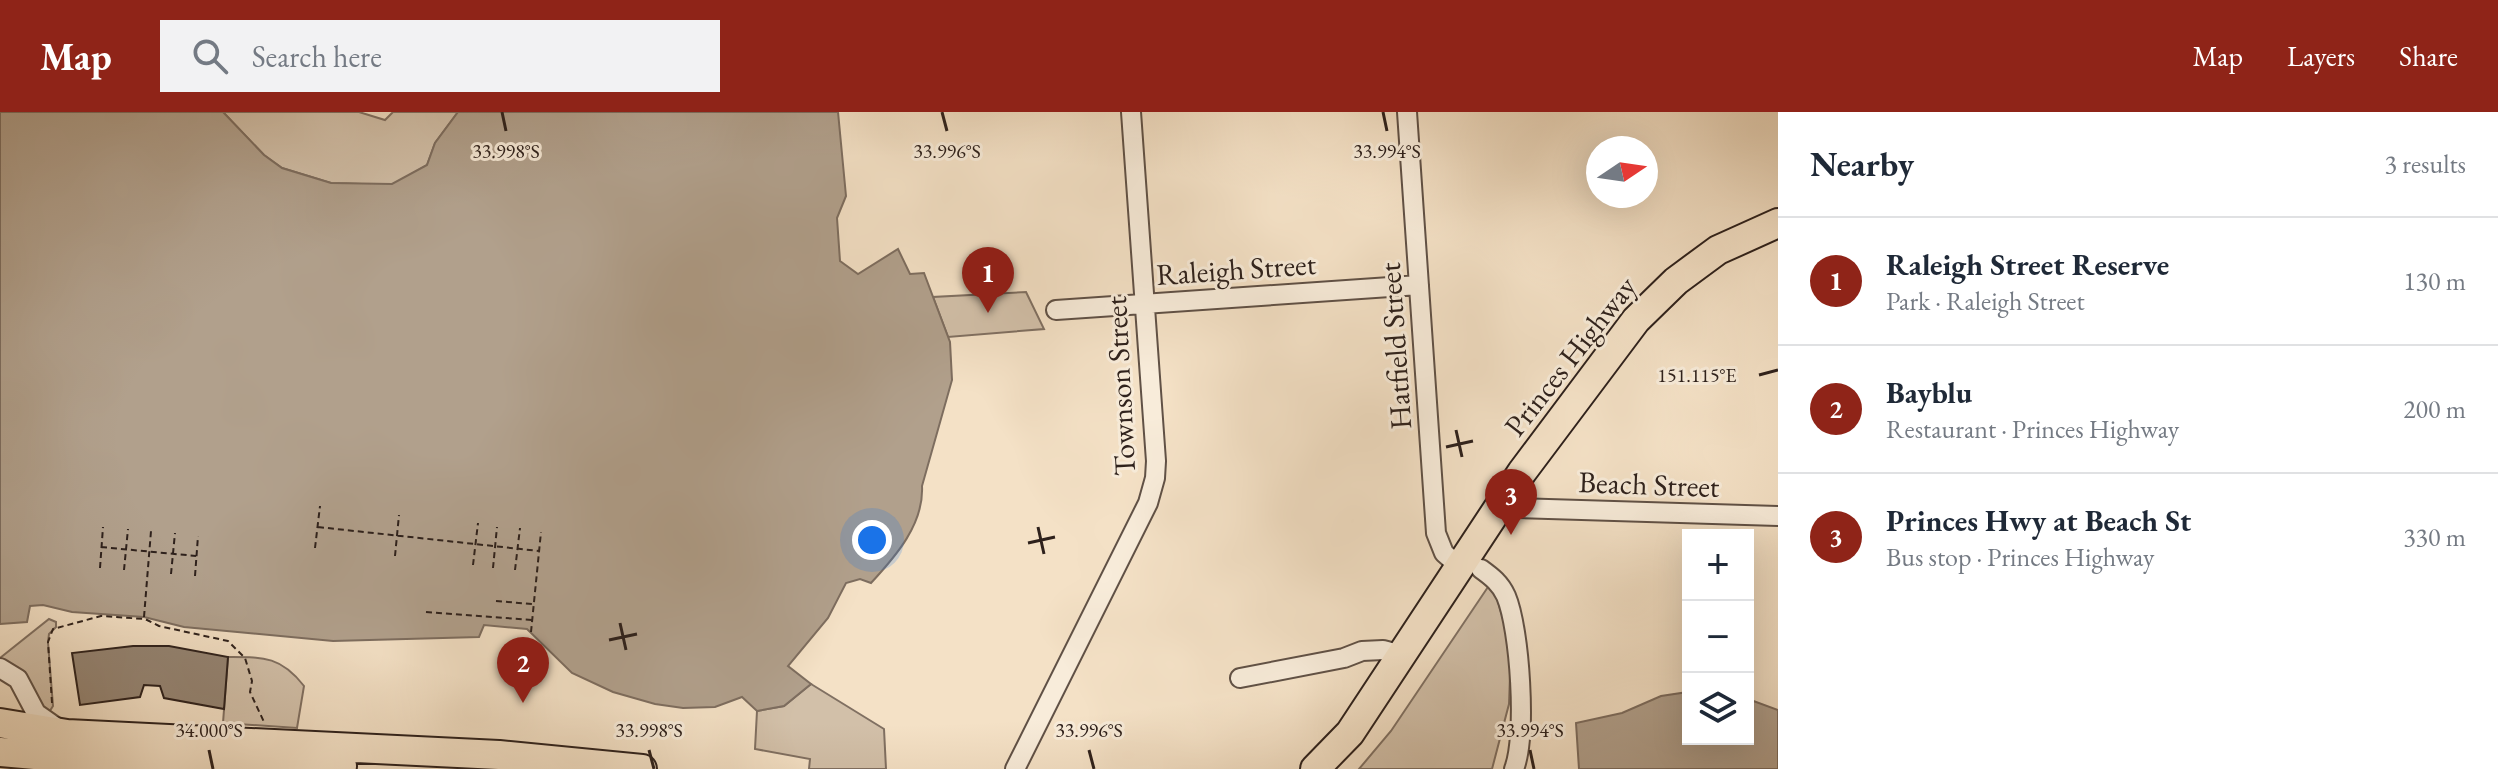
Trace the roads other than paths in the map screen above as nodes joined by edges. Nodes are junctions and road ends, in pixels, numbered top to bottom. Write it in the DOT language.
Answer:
graph roads {
  1 [pos="1131,112"];
  2 [pos="1407,112"];
  3 [pos="1778,223"];
  4 [pos="1778,243"];
  5 [pos="1419,285"];
  6 [pos="1144,304"];
  7 [pos="1056,310"];
  8 [pos="1518,508"];
  9 [pos="1778,516"];
  10 [pos="1470,568"];
  11 [pos="1402,655"];
  12 [pos="0,668"];
  13 [pos="1240,678"];
  14 [pos="0,723"];
  15 [pos="67,734"];
  16 [pos="0,752"];
  17 [pos="184,762"];
  18 [pos="138,769"];
  19 [pos="399,769"];
  20 [pos="642,769"];
  21 [pos="1015,769"];
  22 [pos="1315,769"];
  23 [pos="1343,769"];
  24 [pos="1514,769"];
  1 -- 6 [label="street, Townson Street"];
  2 -- 5 [label="street, Hatfield Street"];
  3 -- 10 [label="highway, Princes Highway"];
  4 -- 8 [label="highway, Princes Highway"];
  5 -- 6 [label="street, Raleigh Street"];
  5 -- 10 [label="street, Hatfield Street"];
  6 -- 7 [label="street, Raleigh Street"];
  6 -- 21 [label="street, Townson Street"];
  8 -- 9 [label="street, Beach Street"];
  8 -- 10 [label="highway, Princes Highway"];
  10 -- 11 [label="highway, Princes Highway"];
  10 -- 23 [label="highway, Princes Highway"];
  10 -- 24 [label="street, Hatfield Street"];
  11 -- 13 [label="street"];
  11 -- 22 [label="highway, Princes Highway"];
  12 -- 15 [label="street"];
  14 -- 15 [label="highway"];
  15 -- 20 [label="highway"];
  16 -- 17 [label="highway"];
  17 -- 18 [label="street"];
  17 -- 19 [label="highway"];
}
